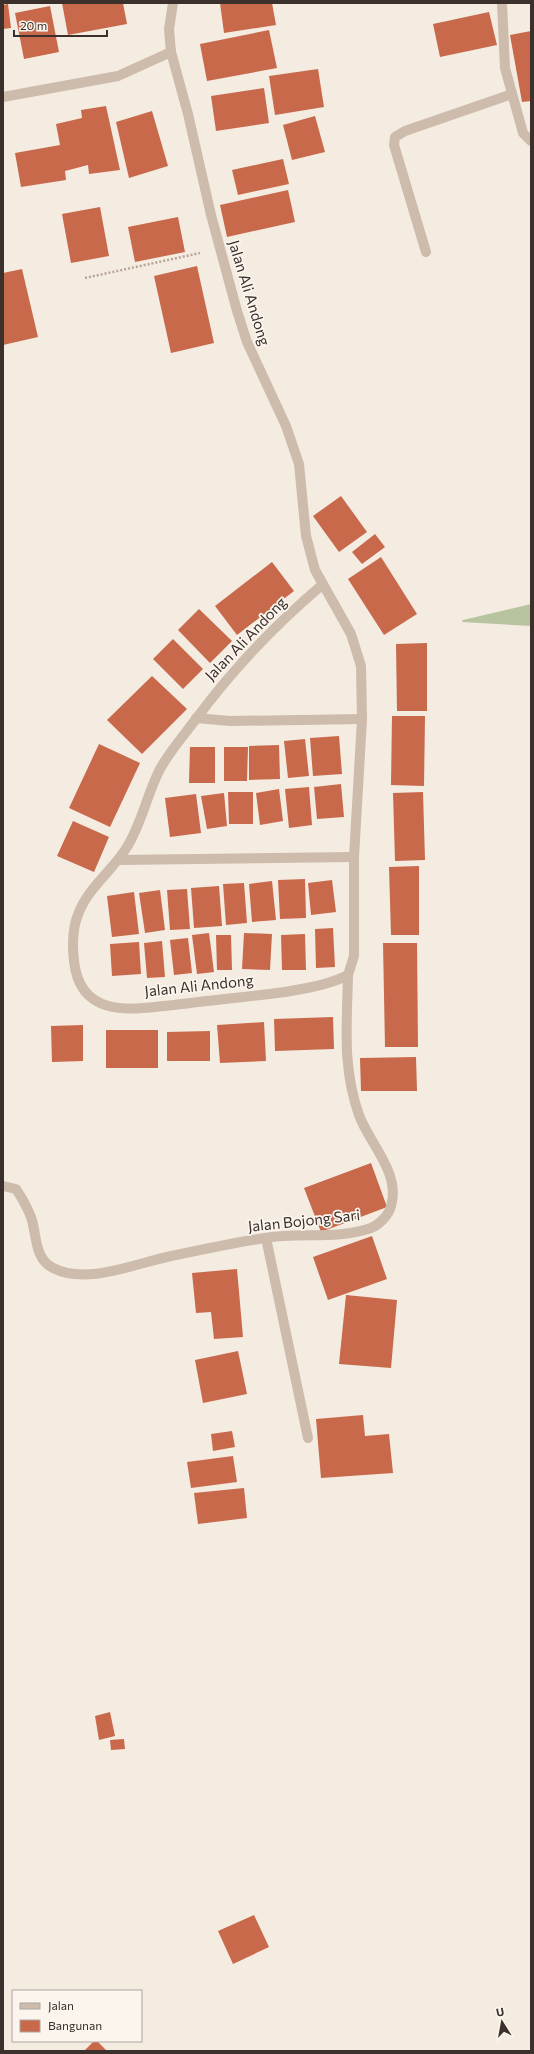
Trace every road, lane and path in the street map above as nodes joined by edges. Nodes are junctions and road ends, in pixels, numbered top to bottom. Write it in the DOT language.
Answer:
graph roads {
  1 [pos="173,3"];
  2 [pos="502,3"];
  3 [pos="171,52"];
  4 [pos="512,94"];
  5 [pos="3,97"];
  6 [pos="531,141"];
  7 [pos="220,248"];
  8 [pos="426,252"];
  9 [pos="85,278"];
  10 [pos="322,585"];
  11 [pos="196,718"];
  12 [pos="362,719"];
  13 [pos="354,857"];
  14 [pos="118,860"];
  15 [pos="348,975"];
  16 [pos="3,1186"];
  17 [pos="266,1238"];
  18 [pos="308,1438"];
  1 -- 3 [label="street, Jalan Ali Andong"];
  2 -- 4 [label="street"];
  3 -- 5 [label="street"];
  3 -- 7 [label="street, Jalan Ali Andong"];
  4 -- 6 [label="street"];
  4 -- 8 [label="street"];
  7 -- 9 [label="path"];
  7 -- 10 [label="street, Jalan Ali Andong"];
  10 -- 11 [label="street, Jalan Ali Andong"];
  10 -- 12 [label="street, Jalan Ali Andong"];
  11 -- 12 [label="street"];
  11 -- 14 [label="street, Jalan Ali Andong"];
  12 -- 13 [label="street, Jalan Ali Andong"];
  13 -- 14 [label="street"];
  13 -- 15 [label="street, Jalan Ali Andong"];
  14 -- 15 [label="street, Jalan Ali Andong"];
  15 -- 17 [label="street, Jalan Bojong Sari"];
  16 -- 17 [label="street, Jalan Bojong Sari"];
  17 -- 18 [label="street"];
}
